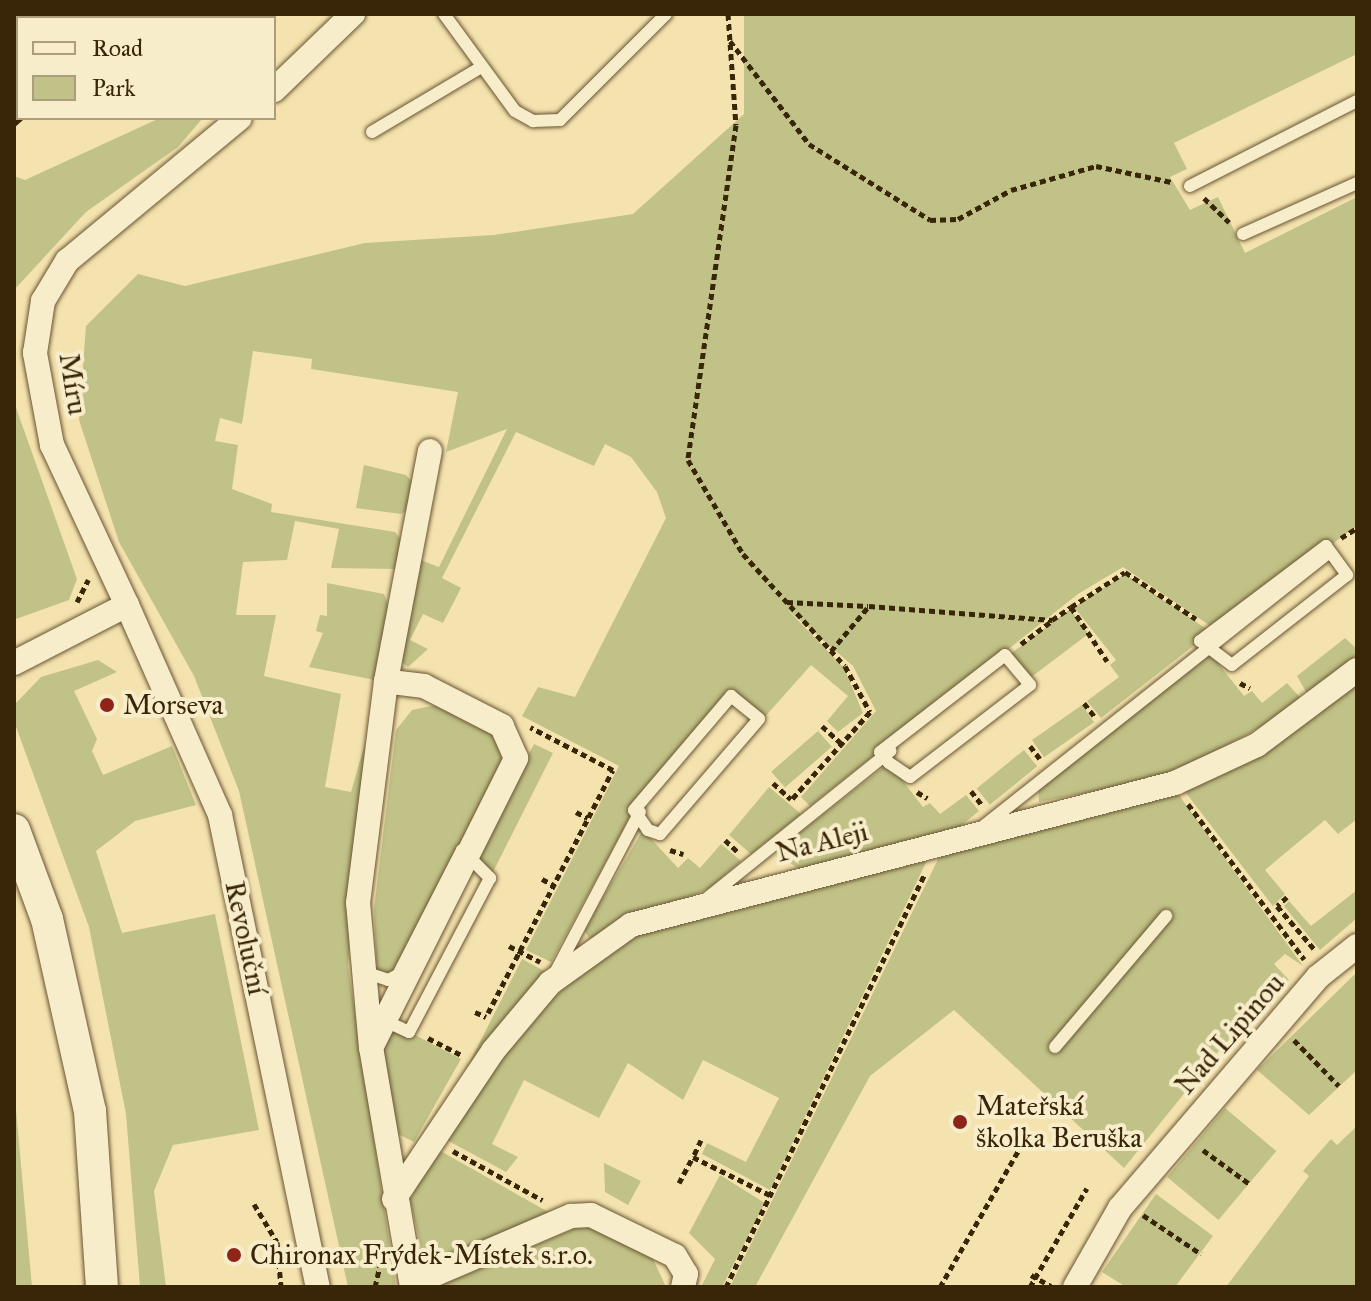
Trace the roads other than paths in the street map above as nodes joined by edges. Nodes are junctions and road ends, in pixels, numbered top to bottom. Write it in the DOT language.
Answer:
graph roads {
  1 [pos="353,14"];
  2 [pos="444,14"];
  3 [pos="666,14"];
  4 [pos="480,68"];
  5 [pos="276,86"];
  6 [pos="1357,101"];
  7 [pos="238,120"];
  8 [pos="372,132"];
  9 [pos="1357,183"];
  10 [pos="1190,186"];
  11 [pos="1243,234"];
  12 [pos="430,451"];
  13 [pos="1328,553"];
  14 [pos="127,605"];
  15 [pos="1206,647"];
  16 [pos="14,663"];
  17 [pos="1357,670"];
  18 [pos="386,681"];
  19 [pos="734,706"];
  20 [pos="883,756"];
  21 [pos="637,819"];
  22 [pos="14,830"];
  23 [pos="972,836"];
  24 [pos="468,853"];
  25 [pos="702,903"];
  26 [pos="1166,916"];
  27 [pos="1357,946"];
  28 [pos="364,972"];
  29 [pos="553,977"];
  30 [pos="376,1016"];
  31 [pos="1055,1047"];
  32 [pos="394,1199"];
  33 [pos="412,1285"];
  34 [pos="102,1287"];
  35 [pos="318,1287"];
  36 [pos="683,1287"];
  37 [pos="1075,1287"];
  1 -- 5 [label="street"];
  2 -- 4 [label="lane"];
  3 -- 4 [label="lane"];
  4 -- 8 [label="lane"];
  6 -- 10 [label="lane"];
  7 -- 14 [label="street, Míru"];
  9 -- 11 [label="lane"];
  12 -- 18 [label="street"];
  13 -- 15 [label="lane"];
  14 -- 16 [label="street"];
  14 -- 35 [label="street, Revoluční"];
  15 -- 15 [label="lane"];
  15 -- 23 [label="lane"];
  17 -- 23 [label="street, Na Aleji"];
  18 -- 24 [label="street"];
  18 -- 28 [label="street"];
  19 -- 21 [label="lane"];
  20 -- 20 [label="lane"];
  20 -- 25 [label="lane"];
  21 -- 21 [label="lane"];
  21 -- 29 [label="lane"];
  22 -- 34 [label="main road"];
  23 -- 25 [label="street, Na Aleji"];
  24 -- 28 [label="lane"];
  24 -- 30 [label="street"];
  25 -- 29 [label="street, Na Aleji"];
  26 -- 31 [label="lane"];
  27 -- 37 [label="street, Nad Lipinou"];
  28 -- 30 [label="lane"];
  29 -- 32 [label="street, Na Aleji"];
  30 -- 32 [label="street"];
  32 -- 33 [label="street"];
  33 -- 36 [label="street"];
}
